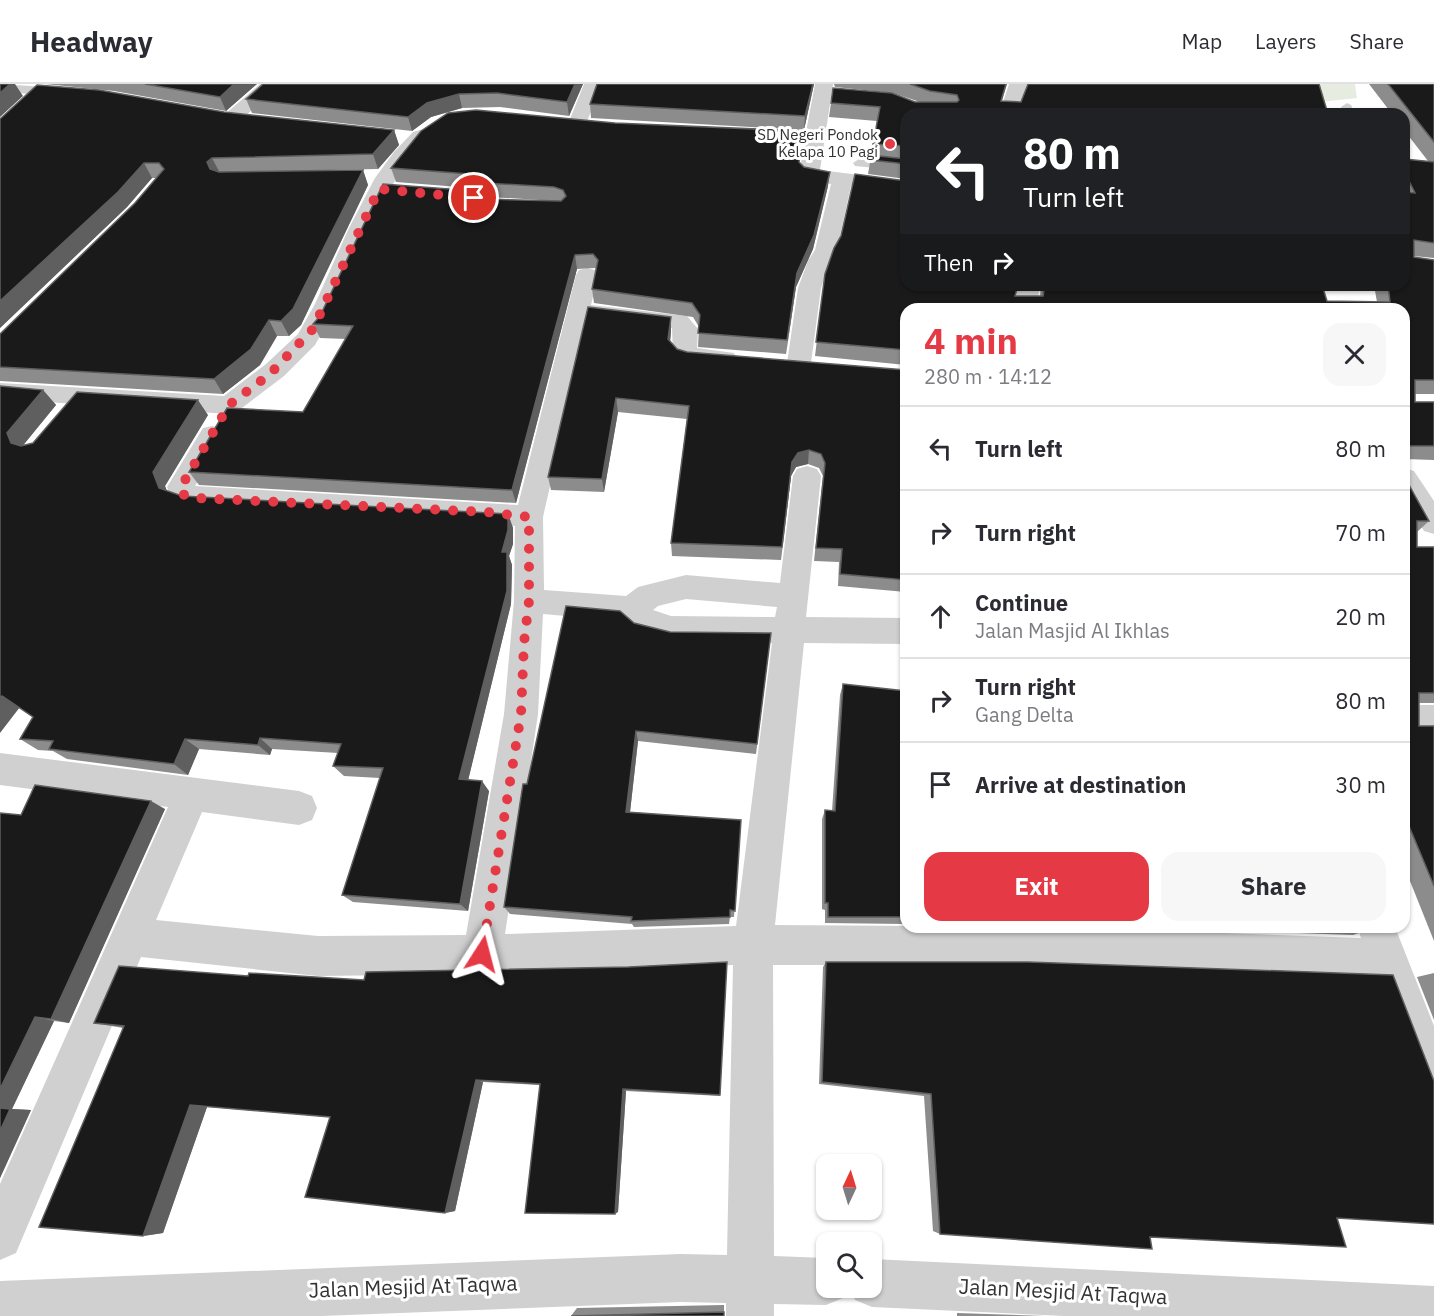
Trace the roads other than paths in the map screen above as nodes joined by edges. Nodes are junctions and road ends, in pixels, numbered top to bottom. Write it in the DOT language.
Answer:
graph roads {
  1 [pos="271,84"];
  2 [pos="593,84"];
  3 [pos="1018,84"];
  4 [pos="0,86"];
  5 [pos="823,88"];
  6 [pos="42,90"];
  7 [pos="844,95"];
  8 [pos="97,97"];
  9 [pos="26,106"];
  10 [pos="1010,108"];
  11 [pos="209,115"];
  12 [pos="231,119"];
  13 [pos="254,121"];
  14 [pos="555,122"];
  15 [pos="577,124"];
  16 [pos="597,126"];
  17 [pos="415,133"];
  18 [pos="734,134"];
  19 [pos="815,138"];
  20 [pos="859,163"];
  21 [pos="900,166"];
  22 [pos="842,179"];
  23 [pos="900,186"];
  24 [pos="587,275"];
  25 [pos="578,311"];
  26 [pos="746,361"];
  27 [pos="800,364"];
  28 [pos="0,391"];
  29 [pos="82,396"];
  30 [pos="229,405"];
  31 [pos="65,416"];
  32 [pos="807,476"];
  33 [pos="1410,492"];
  34 [pos="529,517"];
  35 [pos="1431,540"];
  36 [pos="529,601"];
  37 [pos="790,613"];
  38 [pos="900,630"];
  39 [pos="1410,720"];
  40 [pos="1434,720"];
  41 [pos="2,773"];
  42 [pos="189,795"];
  43 [pos="299,808"];
  44 [pos="131,938"];
  45 [pos="1382,943"];
  46 [pos="753,945"];
  47 [pos="482,954"];
  48 [pos="1434,1080"];
  49 [pos="0,1237"];
  50 [pos="816,1283"];
  51 [pos="882,1283"];
  52 [pos="750,1297"];
  53 [pos="354,1302"];
  54 [pos="0,1305"];
  55 [pos="1434,1310"];
  1 -- 12 [label="street"];
  2 -- 15 [label="street"];
  3 -- 10 [label="street"];
  4 -- 6 [label="street"];
  5 -- 7 [label="street"];
  5 -- 19 [label="street"];
  6 -- 8 [label="street"];
  6 -- 9 [label="street"];
  11 -- 12 [label="street"];
  12 -- 13 [label="street"];
  14 -- 15 [label="street"];
  15 -- 16 [label="street"];
  17 -- 30 [label="street"];
  18 -- 19 [label="street"];
  19 -- 22 [label="street"];
  20 -- 21 [label="lane"];
  22 -- 23 [label="street"];
  22 -- 27 [label="street"];
  24 -- 25 [label="street"];
  25 -- 26 [label="street"];
  25 -- 34 [label="street"];
  28 -- 29 [label="street"];
  29 -- 30 [label="street"];
  29 -- 31 [label="street"];
  30 -- 34 [label="street"];
  32 -- 37 [label="street"];
  33 -- 35 [label="street"];
  34 -- 36 [label="street"];
  36 -- 37 [label="street"];
  36 -- 47 [label="street"];
  37 -- 38 [label="street"];
  37 -- 46 [label="street"];
  39 -- 40 [label="street"];
  41 -- 42 [label="street"];
  42 -- 43 [label="street"];
  42 -- 44 [label="street"];
  44 -- 47 [label="street"];
  44 -- 49 [label="street"];
  45 -- 46 [label="street"];
  45 -- 48 [label="street"];
  46 -- 47 [label="street"];
  46 -- 52 [label="street"];
  50 -- 52 [label="street, Jalan Mesjid At Taqwa"];
  51 -- 55 [label="street, Jalan Mesjid At Taqwa"];
  52 -- 53 [label="street, Jalan Mesjid At Taqwa"];
  53 -- 54 [label="street, Jalan Mesjid At Taqwa"];
}
